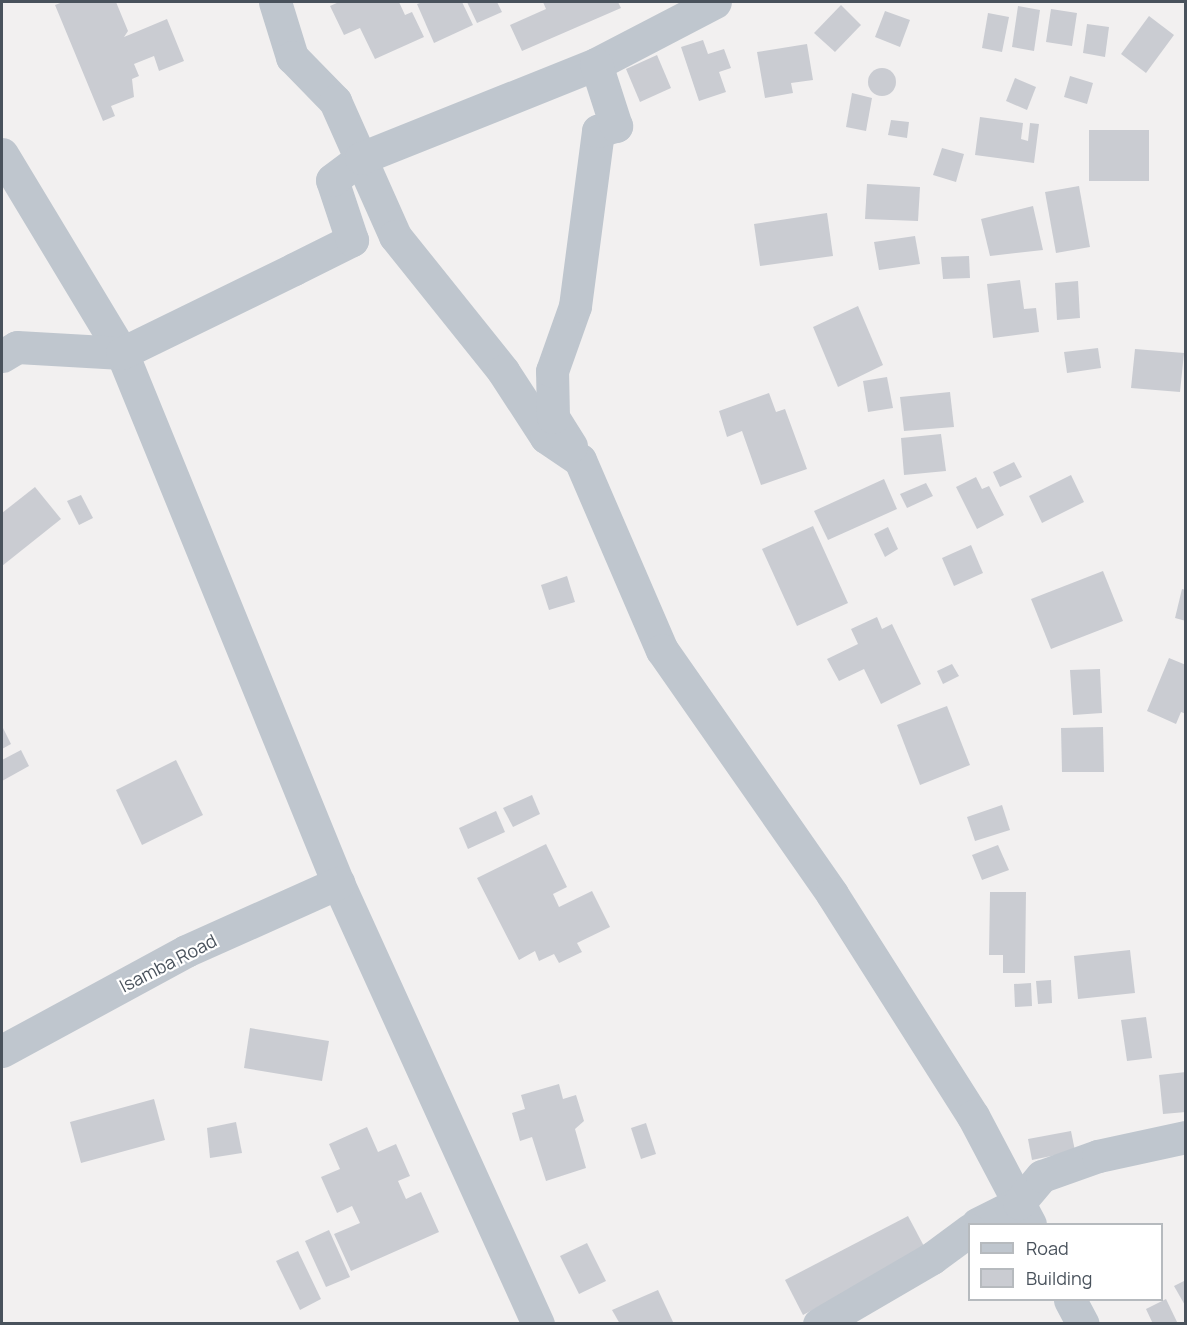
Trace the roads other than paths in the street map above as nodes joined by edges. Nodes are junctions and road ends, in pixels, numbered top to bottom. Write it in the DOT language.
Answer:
graph roads {
  1 [pos="275,2"];
  2 [pos="715,2"];
  3 [pos="596,64"];
  4 [pos="2,154"];
  5 [pos="361,158"];
  6 [pos="122,353"];
  7 [pos="2,356"];
  8 [pos="580,460"];
  9 [pos="338,883"];
  10 [pos="2,1051"];
  11 [pos="1185,1137"];
  12 [pos="1025,1214"];
  13 [pos="982,1223"];
  14 [pos="968,1231"];
  15 [pos="1071,1301"];
  16 [pos="538,1323"];
  17 [pos="819,1323"];
  18 [pos="1083,1323"];
  1 -- 5 [label="street"];
  2 -- 3 [label="street"];
  3 -- 5 [label="street"];
  3 -- 8 [label="street"];
  4 -- 6 [label="street"];
  5 -- 6 [label="street"];
  5 -- 8 [label="street"];
  6 -- 7 [label="street"];
  6 -- 9 [label="street"];
  8 -- 12 [label="street"];
  9 -- 10 [label="street, Isamba Road"];
  9 -- 16 [label="street"];
  11 -- 12 [label="street"];
  12 -- 13 [label="street"];
  14 -- 17 [label="street"];
  15 -- 18 [label="street"];
}
